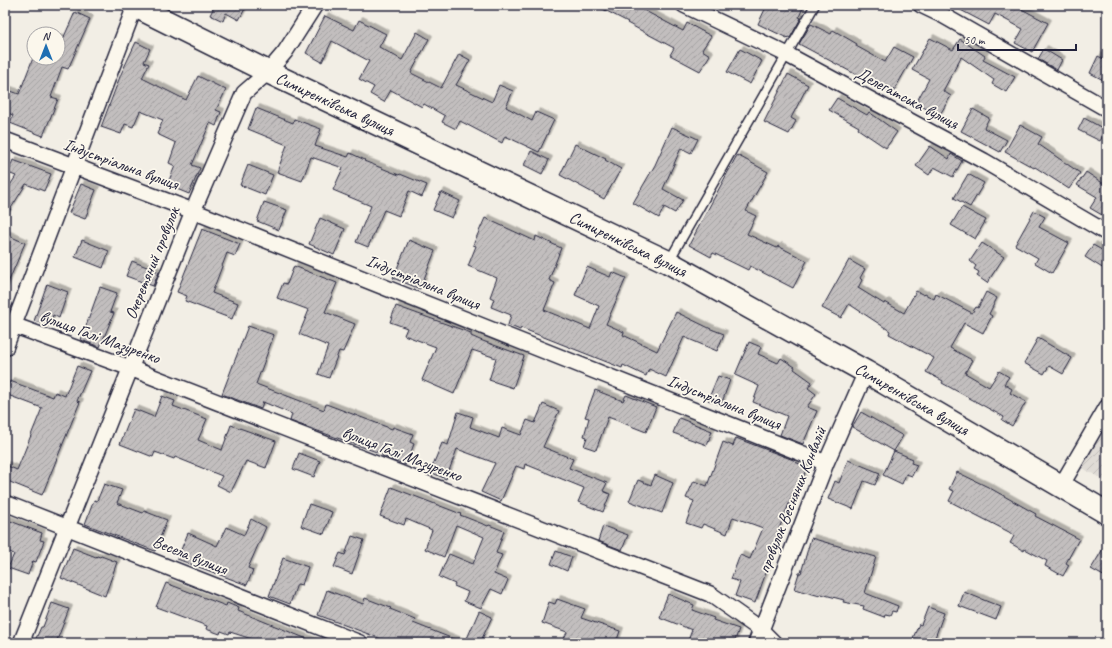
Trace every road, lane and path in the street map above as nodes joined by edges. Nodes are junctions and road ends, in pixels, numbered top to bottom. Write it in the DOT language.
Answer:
graph roads {
  1 [pos="315,5"];
  2 [pos="684,5"];
  3 [pos="815,5"];
  4 [pos="921,5"];
  5 [pos="134,6"];
  6 [pos="786,54"];
  7 [pos="268,72"];
  8 [pos="1107,109"];
  9 [pos="5,140"];
  10 [pos="73,166"];
  11 [pos="193,211"];
  12 [pos="1107,234"];
  13 [pos="668,262"];
  14 [pos="10,324"];
  15 [pos="5,348"];
  16 [pos="130,368"];
  17 [pos="866,372"];
  18 [pos="1107,407"];
  19 [pos="826,462"];
  20 [pos="1061,486"];
  21 [pos="5,503"];
  22 [pos="1107,513"];
  23 [pos="67,527"];
  24 [pos="758,637"];
  25 [pos="22,643"];
  26 [pos="360,643"];
  27 [pos="774,643"];
  1 -- 7 [label="street, Очеретяний провулок"];
  2 -- 6 [label="street, Делегатська вулиця"];
  3 -- 6 [label="lane"];
  4 -- 8 [label="street"];
  5 -- 7 [label="main road, Симиренківська вулиця"];
  5 -- 10 [label="street"];
  6 -- 12 [label="street, Делегатська вулиця"];
  6 -- 13 [label="lane"];
  7 -- 11 [label="street, Очеретяний провулок"];
  7 -- 13 [label="main road, Симиренківська вулиця"];
  9 -- 10 [label="street, Індустріальна вулиця"];
  10 -- 11 [label="street, Індустріальна вулиця"];
  10 -- 14 [label="street"];
  11 -- 16 [label="street, Очеретяний провулок"];
  11 -- 19 [label="street, Індустріальна вулиця"];
  13 -- 17 [label="main road, Симиренківська вулиця"];
  14 -- 15 [label="street"];
  14 -- 16 [label="street, вулиця Галі Мазуренко"];
  16 -- 23 [label="street, Очеретяний провулок"];
  16 -- 24 [label="street, вулиця Галі Мазуренко"];
  17 -- 19 [label="street, провулок Весняних Конвалій"];
  17 -- 20 [label="main road, Симиренківська вулиця"];
  18 -- 20 [label="street"];
  19 -- 24 [label="street, провулок Весняних Конвалій"];
  20 -- 22 [label="main road, Симиренківська вулиця"];
  21 -- 23 [label="street, Весела вулиця"];
  23 -- 25 [label="street, Очеретяний провулок"];
  23 -- 26 [label="street, Весела вулиця"];
  24 -- 27 [label="street, вулиця Галі Мазуренко"];
}
